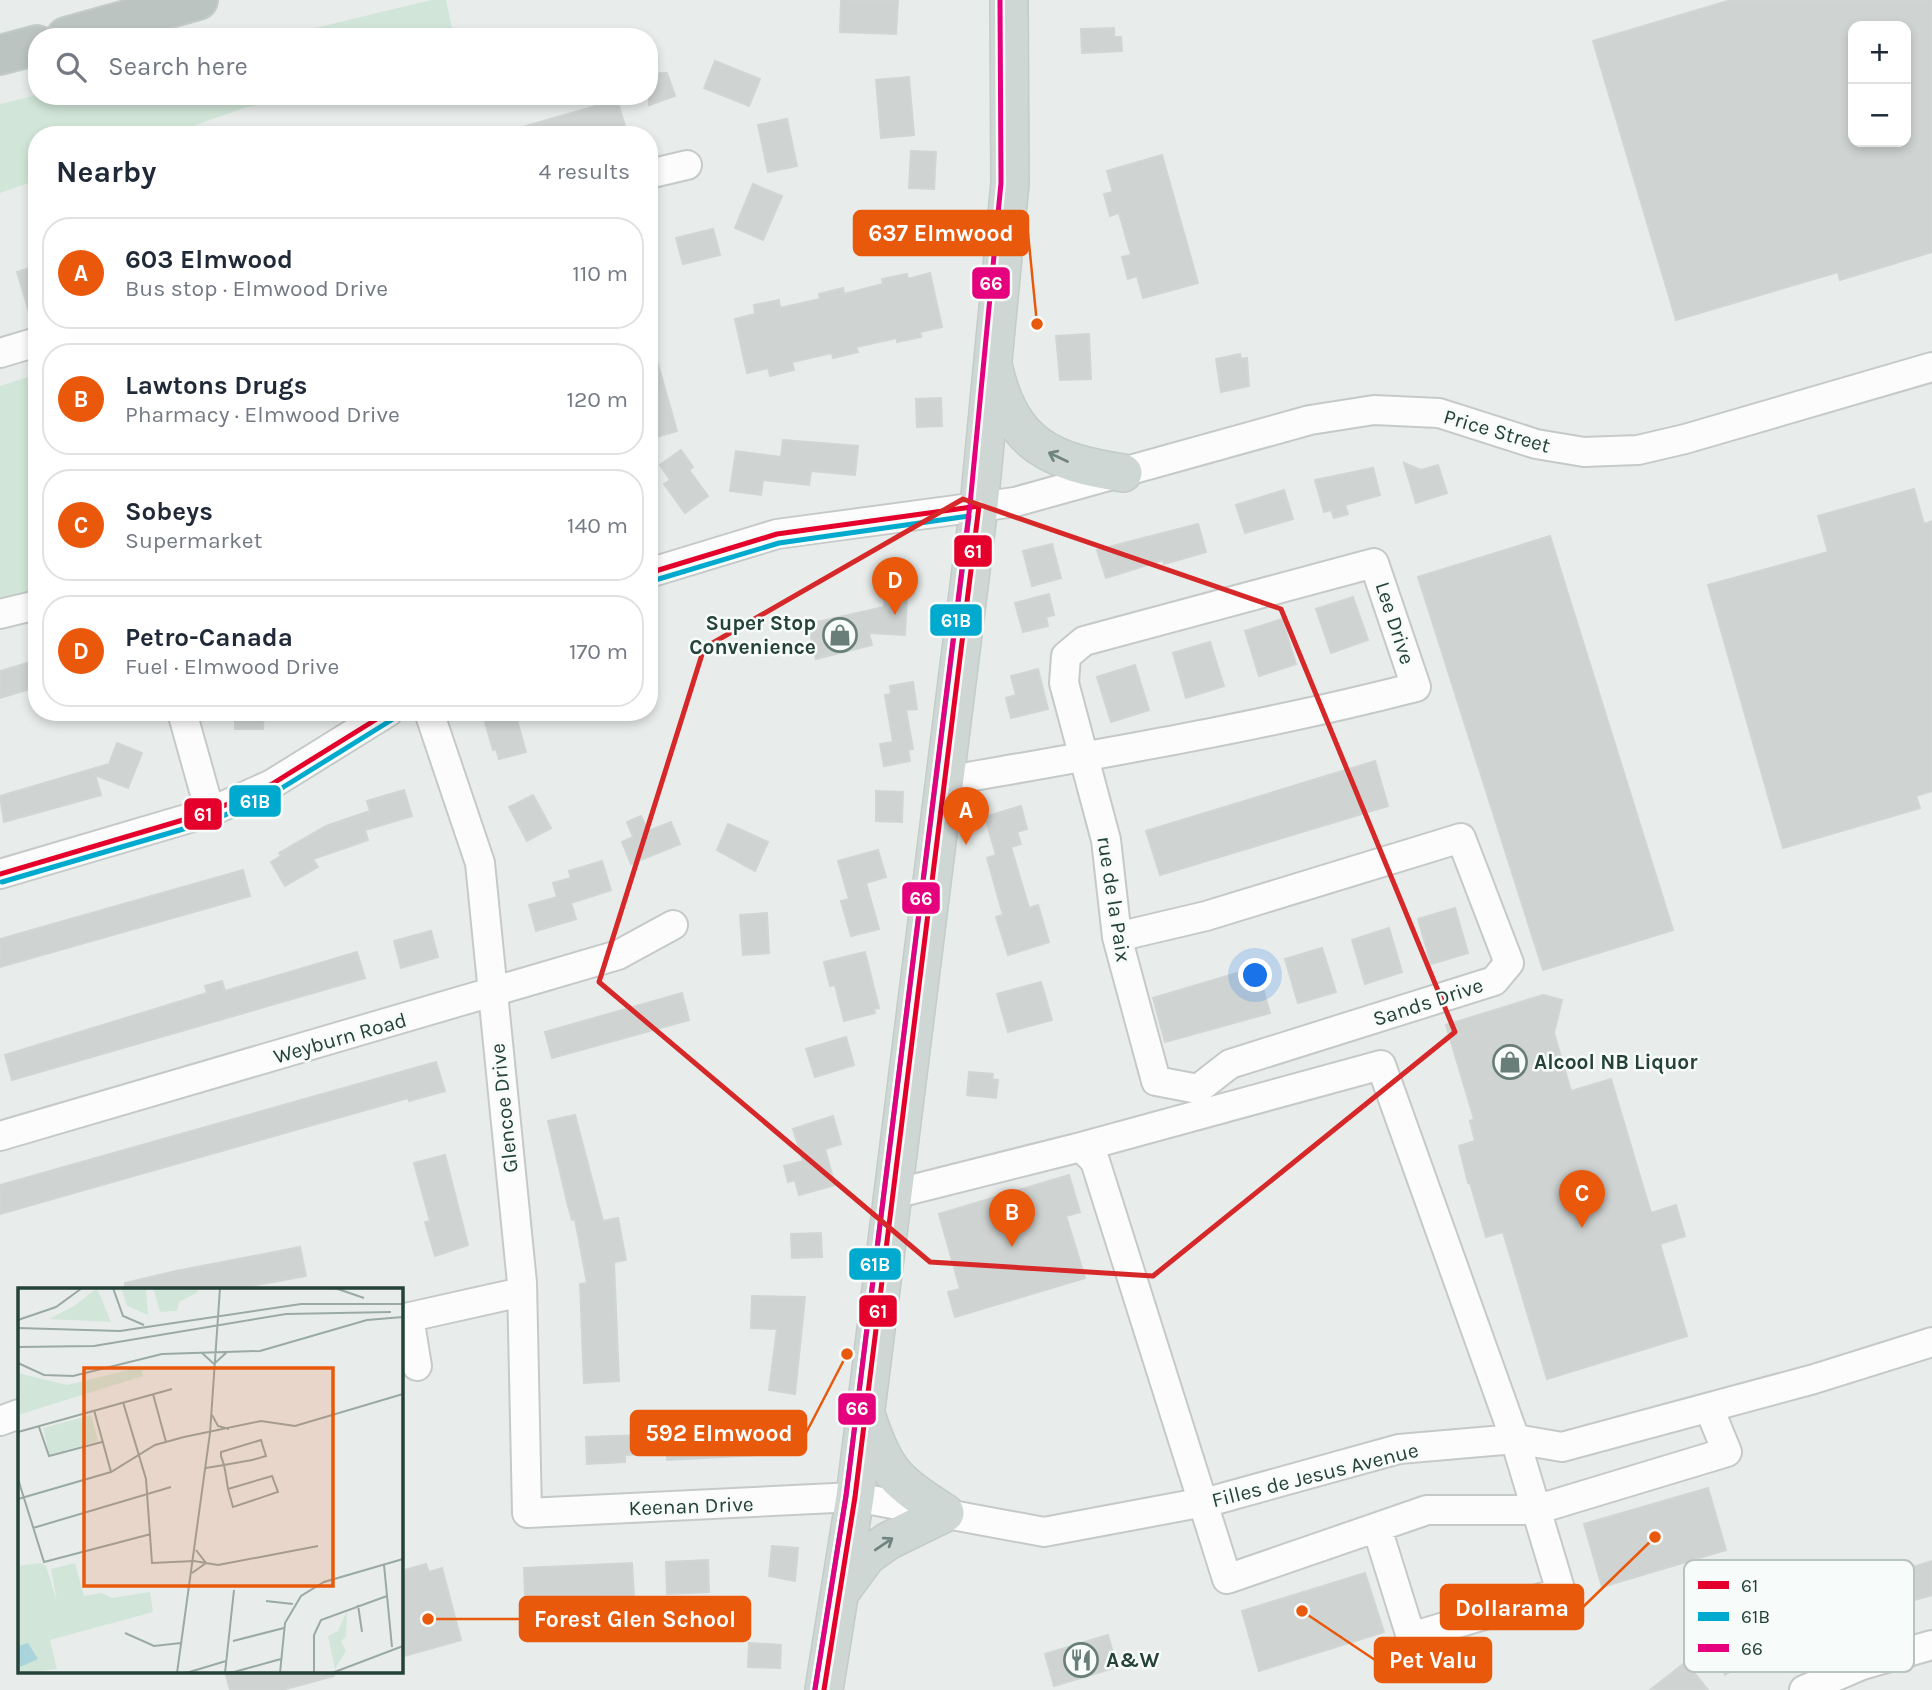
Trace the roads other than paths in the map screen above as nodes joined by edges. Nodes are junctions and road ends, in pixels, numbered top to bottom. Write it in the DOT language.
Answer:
graph roads {
  1 [pos="198,0"];
  2 [pos="1010,0"];
  3 [pos="98,28"];
  4 [pos="28,47"];
  5 [pos="0,55"];
  6 [pos="687,164"];
  7 [pos="658,172"];
  8 [pos="28,345"];
  9 [pos="0,353"];
  10 [pos="992,360"];
  11 [pos="1932,367"];
  12 [pos="1124,473"];
  13 [pos="979,506"];
  14 [pos="658,570"];
  15 [pos="28,607"];
  16 [pos="0,614"];
  17 [pos="184,721"];
  18 [pos="374,721"];
  19 [pos="432,721"];
  20 [pos="1083,757"];
  21 [pos="946,781"];
  22 [pos="210,813"];
  23 [pos="0,874"];
  24 [pos="673,925"];
  25 [pos="1117,937"];
  26 [pos="492,994"];
  27 [pos="1156,1081"];
  28 [pos="0,1136"];
  29 [pos="1081,1147"];
  30 [pos="894,1194"];
  31 [pos="522,1292"];
  32 [pos="405,1318"];
  33 [pos="1932,1342"];
  34 [pos="417,1366"];
  35 [pos="1709,1408"];
  36 [pos="866,1412"];
  37 [pos="18,1415"];
  38 [pos="0,1421"];
  39 [pos="1515,1440"];
  40 [pos="855,1496"];
  41 [pos="1201,1503"];
  42 [pos="1535,1510"];
  43 [pos="527,1513"];
  44 [pos="945,1513"];
  45 [pos="1377,1528"];
  46 [pos="839,1594"];
  47 [pos="1932,1645"];
  48 [pos="1914,1650"];
  49 [pos="1846,1672"];
  50 [pos="824,1690"];
  51 [pos="1804,1690"];
  1 -- 3 [label="highway"];
  2 -- 10 [label="main road"];
  4 -- 5 [label="highway"];
  6 -- 7 [label="street"];
  8 -- 9 [label="street"];
  12 -- 10 [label="main road, one-way"];
  10 -- 13 [label="main road"];
  11 -- 12 [label="street, Price Street"];
  12 -- 13 [label="street, Price Street"];
  13 -- 14 [label="street, Price Street"];
  13 -- 21 [label="main road"];
  15 -- 16 [label="street"];
  17 -- 22 [label="street"];
  18 -- 22 [label="street"];
  19 -- 26 [label="street, Glencoe Drive"];
  20 -- 20 [label="street, Lee Drive"];
  20 -- 21 [label="street"];
  20 -- 25 [label="street, rue de la Paix"];
  21 -- 30 [label="main road"];
  22 -- 23 [label="street"];
  24 -- 26 [label="street, Weyburn Road"];
  25 -- 27 [label="street, rue de la Paix"];
  25 -- 27 [label="street, Sands Drive"];
  26 -- 28 [label="street, Weyburn Road"];
  26 -- 31 [label="street, Glencoe Drive"];
  29 -- 30 [label="street"];
  29 -- 39 [label="street"];
  29 -- 41 [label="street"];
  30 -- 36 [label="main road"];
  31 -- 32 [label="street"];
  31 -- 43 [label="street, Glencoe Drive"];
  32 -- 34 [label="street"];
  33 -- 35 [label="street, Filles de Jesus Avenue"];
  35 -- 39 [label="street, Filles de Jesus Avenue"];
  35 -- 42 [label="street"];
  36 -- 40 [label="main road"];
  36 -- 44 [label="main road"];
  37 -- 38 [label="street"];
  39 -- 41 [label="street, Filles de Jesus Avenue"];
  39 -- 42 [label="street"];
  40 -- 43 [label="street, Keenan Drive"];
  40 -- 44 [label="street, Filles de Jesus Avenue"];
  40 -- 46 [label="main road"];
  41 -- 44 [label="street, Filles de Jesus Avenue"];
  41 -- 45 [label="street"];
  42 -- 45 [label="street"];
  42 -- 45 [label="street"];
  46 -- 44 [label="main road, one-way"];
  46 -- 50 [label="main road"];
  47 -- 48 [label="street"];
  49 -- 51 [label="street"];
}
